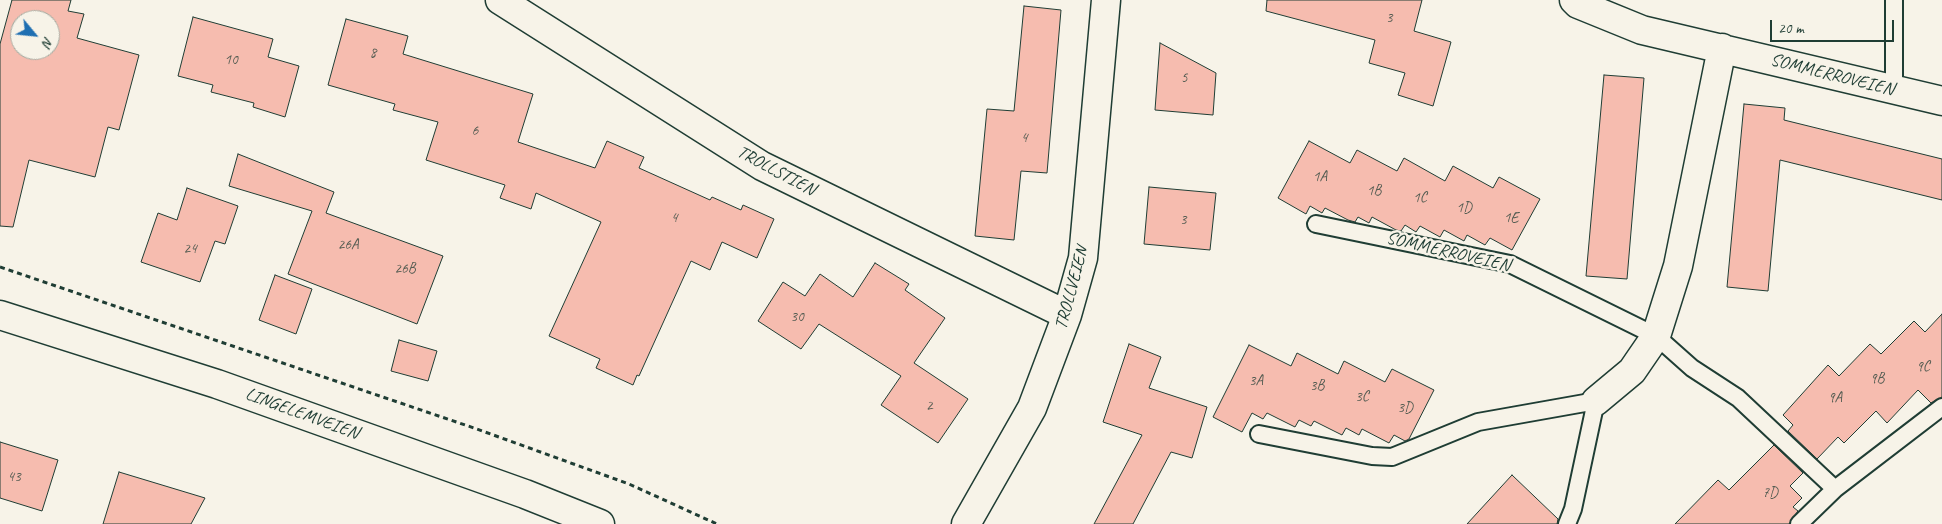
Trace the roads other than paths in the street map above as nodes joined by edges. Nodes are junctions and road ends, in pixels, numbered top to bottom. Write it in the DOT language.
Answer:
graph roads {
  1 [pos="500,0"];
  2 [pos="1106,0"];
  3 [pos="1574,0"];
  4 [pos="1894,0"];
  5 [pos="1722,48"];
  6 [pos="1894,90"];
  7 [pos="1942,101"];
  8 [pos="1316,224"];
  9 [pos="0,315"];
  10 [pos="1067,316"];
  11 [pos="1656,336"];
  12 [pos="1596,402"];
  13 [pos="1942,407"];
  14 [pos="1258,434"];
  15 [pos="1835,489"];
  16 [pos="600,524"];
  17 [pos="966,524"];
  18 [pos="1567,524"];
  19 [pos="1799,524"];
  1 -- 10 [label="street, TROLLSTIEN"];
  2 -- 10 [label="street, TROLLVEIEN"];
  3 -- 5 [label="street, SOMMERROVEIEN"];
  4 -- 6 [label="lane"];
  5 -- 6 [label="street, SOMMERROVEIEN"];
  5 -- 11 [label="street"];
  6 -- 7 [label="street, SOMMERROVEIEN"];
  8 -- 11 [label="lane, SOMMERROVEIEN"];
  9 -- 16 [label="street, LINGELEMVEIEN"];
  10 -- 17 [label="street, TROLLVEIEN"];
  11 -- 12 [label="street"];
  11 -- 15 [label="lane, SOMMERROVEIEN"];
  12 -- 14 [label="lane"];
  12 -- 18 [label="lane"];
  13 -- 15 [label="lane"];
  15 -- 19 [label="lane"];
}
